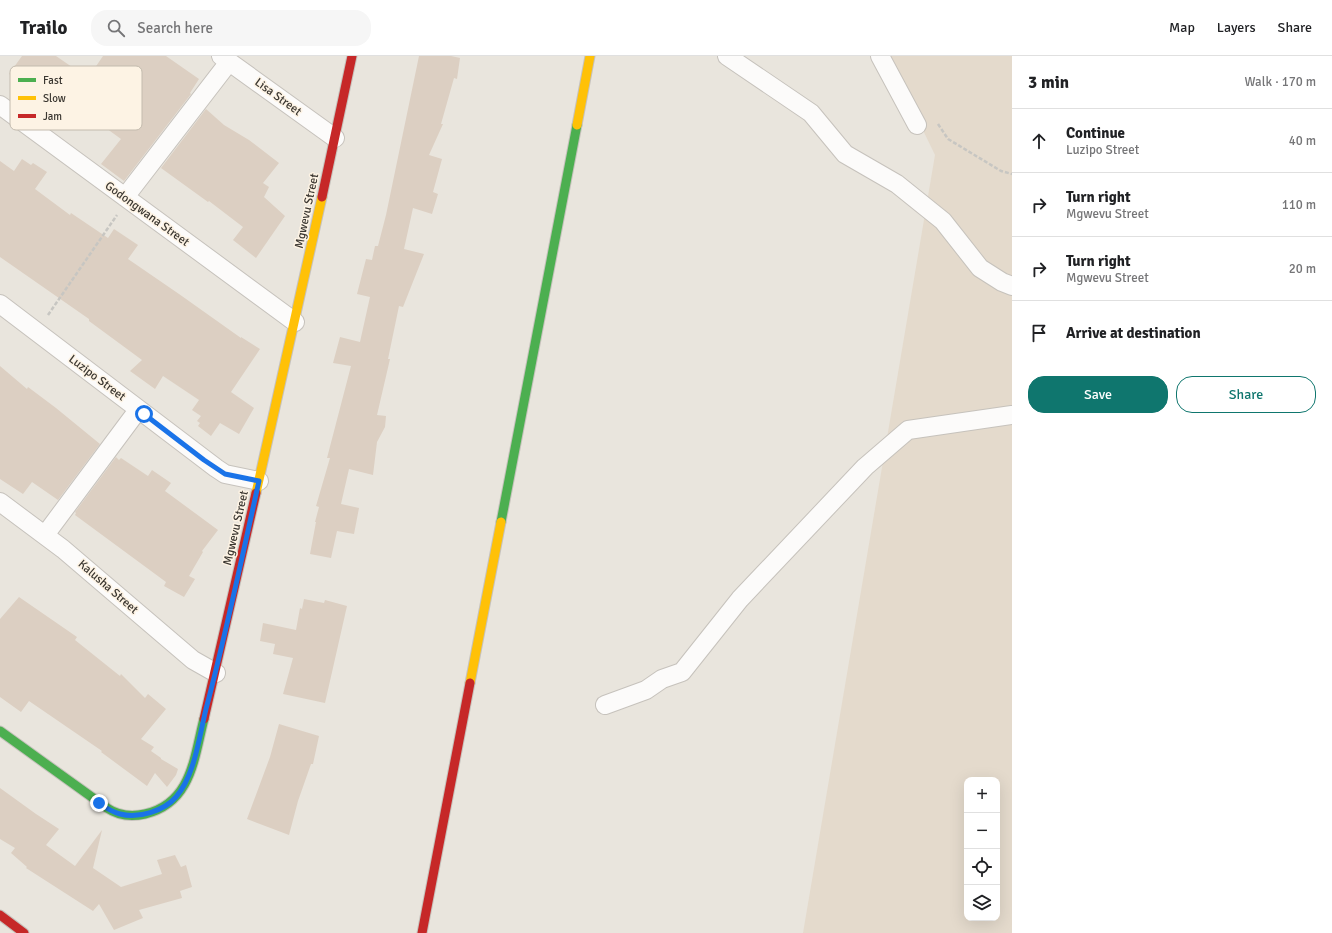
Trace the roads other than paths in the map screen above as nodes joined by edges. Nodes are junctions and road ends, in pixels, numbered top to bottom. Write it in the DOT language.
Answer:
graph roads {
  1 [pos="352,56"];
  2 [pos="590,56"];
  3 [pos="727,56"];
  4 [pos="880,56"];
  5 [pos="225,59"];
  6 [pos="0,105"];
  7 [pos="10,112"];
  8 [pos="926,122"];
  9 [pos="34,130"];
  10 [pos="335,138"];
  11 [pos="127,198"];
  12 [pos="1012,286"];
  13 [pos="0,304"];
  14 [pos="295,322"];
  15 [pos="138,410"];
  16 [pos="1012,415"];
  17 [pos="259,481"];
  18 [pos="0,502"];
  19 [pos="45,535"];
  20 [pos="216,673"];
  21 [pos="605,705"];
  22 [pos="0,731"];
  23 [pos="0,915"];
  24 [pos="24,933"];
  25 [pos="422,933"];
  1 -- 10 [label="street, Mgwevu Street"];
  2 -- 25 [label="street"];
  3 -- 12 [label="street"];
  4 -- 8 [label="street"];
  5 -- 10 [label="street, Lisa Street"];
  5 -- 11 [label="street"];
  6 -- 7 [label="street, Godongwana Street"];
  9 -- 11 [label="street, Godongwana Street"];
  10 -- 14 [label="street, Mgwevu Street"];
  11 -- 14 [label="street, Godongwana Street"];
  13 -- 15 [label="street, Luzipo Street"];
  14 -- 17 [label="street, Mgwevu Street"];
  15 -- 17 [label="street, Luzipo Street"];
  15 -- 19 [label="street"];
  16 -- 21 [label="street"];
  17 -- 20 [label="street, Mgwevu Street"];
  18 -- 19 [label="street, Kalusha Street"];
  19 -- 20 [label="street, Kalusha Street"];
  20 -- 22 [label="street, Mgwevu Street"];
  23 -- 24 [label="street"];
}
